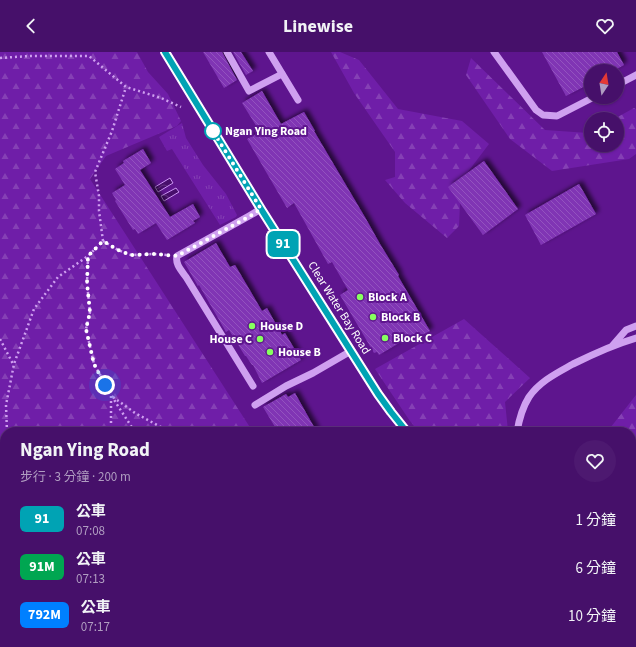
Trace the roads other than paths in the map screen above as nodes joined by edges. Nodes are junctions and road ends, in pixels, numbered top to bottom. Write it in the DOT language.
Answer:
graph roads {
  1 [pos="165,52"];
  2 [pos="227,52"];
  3 [pos="269,52"];
  4 [pos="494,52"];
  5 [pos="282,74"];
  6 [pos="636,75"];
  7 [pos="624,81"];
  8 [pos="298,100"];
  9 [pos="584,102"];
  10 [pos="261,209"];
  11 [pos="636,326"];
  12 [pos="636,338"];
  13 [pos="613,345"];
  14 [pos="351,352"];
  15 [pos="253,386"];
  16 [pos="256,405"];
  17 [pos="403,427"];
  18 [pos="518,427"];
  1 -- 10 [label="main road, Clear Water Bay Road"];
  2 -- 5 [label="street"];
  3 -- 5 [label="street"];
  4 -- 9 [label="street"];
  5 -- 8 [label="street"];
  6 -- 7 [label="street"];
  10 -- 14 [label="main road, Clear Water Bay Road"];
  10 -- 15 [label="street"];
  11 -- 13 [label="street"];
  12 -- 13 [label="street"];
  13 -- 18 [label="street"];
  14 -- 16 [label="street"];
  14 -- 17 [label="main road, Clear Water Bay Road"];
}
